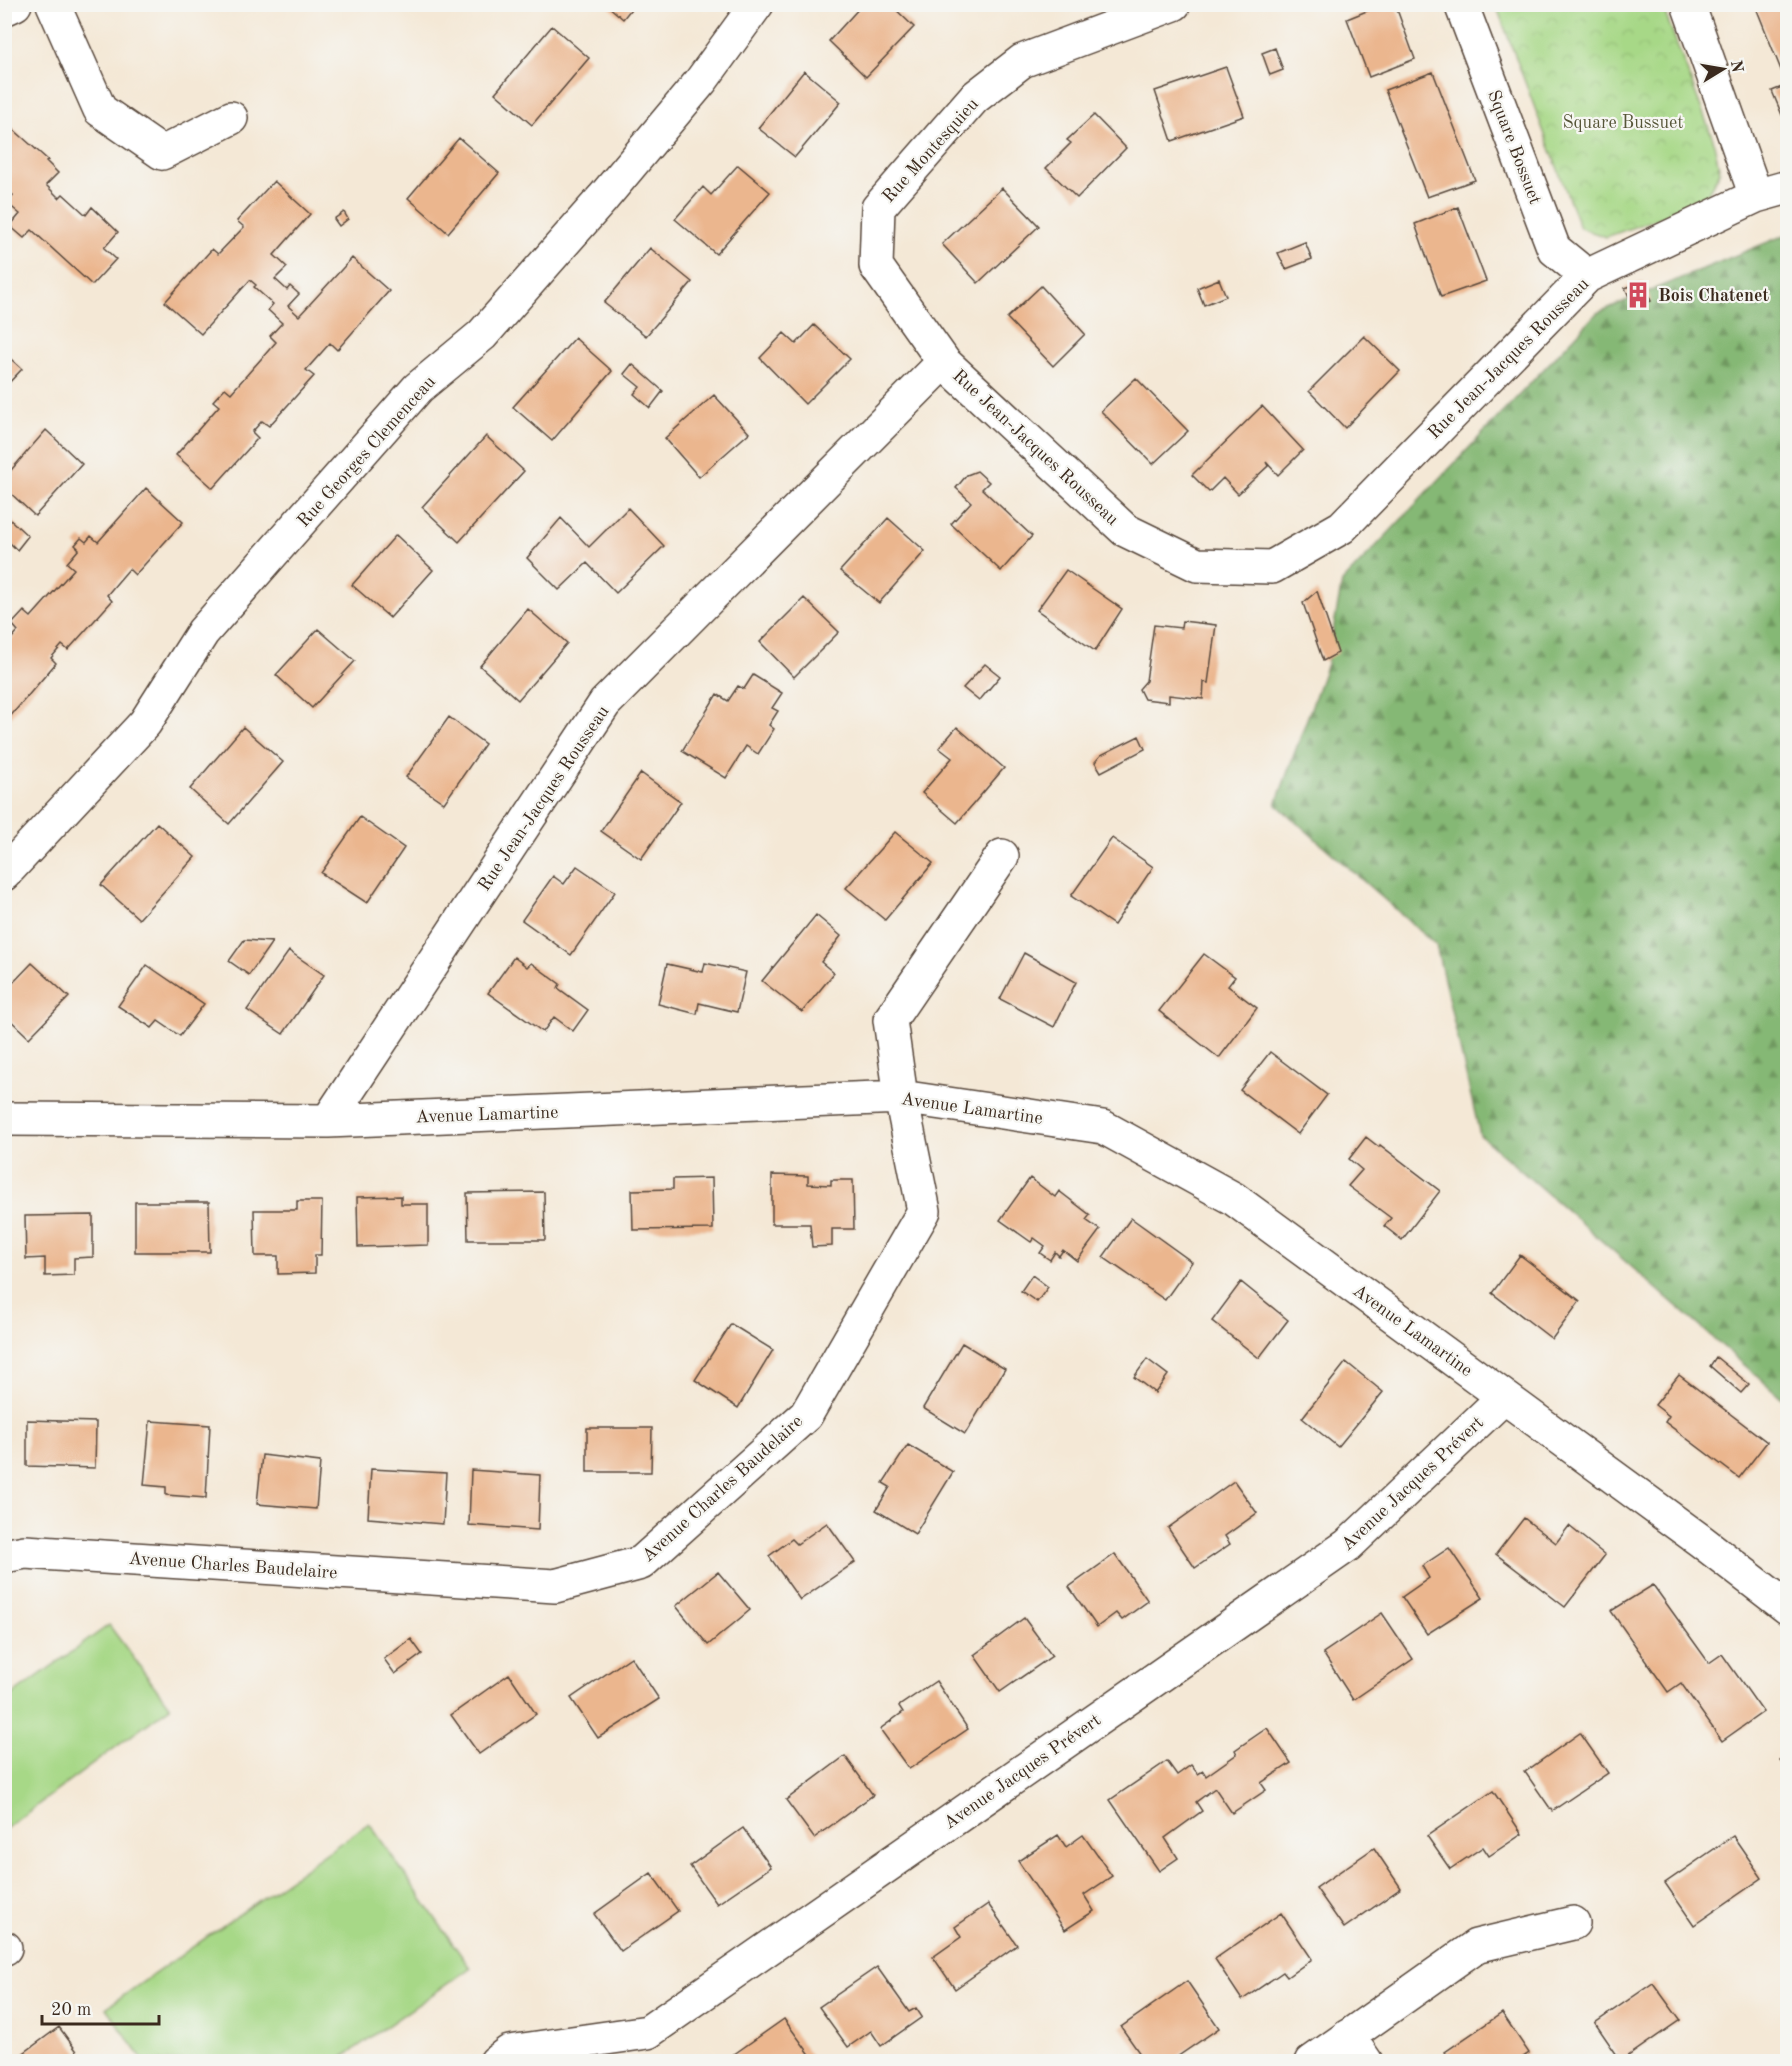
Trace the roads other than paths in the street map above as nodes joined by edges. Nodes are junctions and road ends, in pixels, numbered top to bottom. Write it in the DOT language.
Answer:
graph roads {
  1 [pos="15,4"];
  2 [pos="53,4"];
  3 [pos="757,4"];
  4 [pos="1173,4"];
  5 [pos="1461,4"];
  6 [pos="1688,4"];
  7 [pos="4,9"];
  8 [pos="231,118"];
  9 [pos="1788,187"];
  10 [pos="1756,196"];
  11 [pos="1587,276"];
  12 [pos="944,362"];
  13 [pos="1002,856"];
  14 [pos="4,874"];
  15 [pos="901,1097"];
  16 [pos="4,1119"];
  17 [pos="328,1121"];
  18 [pos="1504,1397"];
  19 [pos="4,1556"];
  20 [pos="1788,1608"];
  21 [pos="1573,1923"];
  22 [pos="647,2047"];
  23 [pos="1357,2049"];
  24 [pos="496,2061"];
  25 [pos="1312,2061"];
  1 -- 7 [label="street"];
  2 -- 8 [label="street"];
  3 -- 14 [label="street, Rue Georges Clemenceau"];
  4 -- 12 [label="street, Rue Montesquieu"];
  5 -- 11 [label="street, Square Bossuet"];
  6 -- 10 [label="street"];
  9 -- 10 [label="street, Rue Jean-Jacques Rousseau"];
  10 -- 11 [label="street, Rue Jean-Jacques Rousseau"];
  11 -- 12 [label="street, Rue Jean-Jacques Rousseau"];
  12 -- 17 [label="street, Rue Jean-Jacques Rousseau"];
  13 -- 15 [label="street, Avenue Charles Baudelaire"];
  15 -- 17 [label="street, Avenue Lamartine"];
  15 -- 18 [label="street, Avenue Lamartine"];
  15 -- 19 [label="street, Avenue Charles Baudelaire"];
  16 -- 17 [label="street, Avenue Lamartine"];
  18 -- 20 [label="street, Avenue Lamartine"];
  18 -- 22 [label="street, Avenue Jacques Prévert"];
  21 -- 23 [label="street"];
  22 -- 24 [label="street, Avenue Jacques Prévert"];
  23 -- 25 [label="street"];
}
